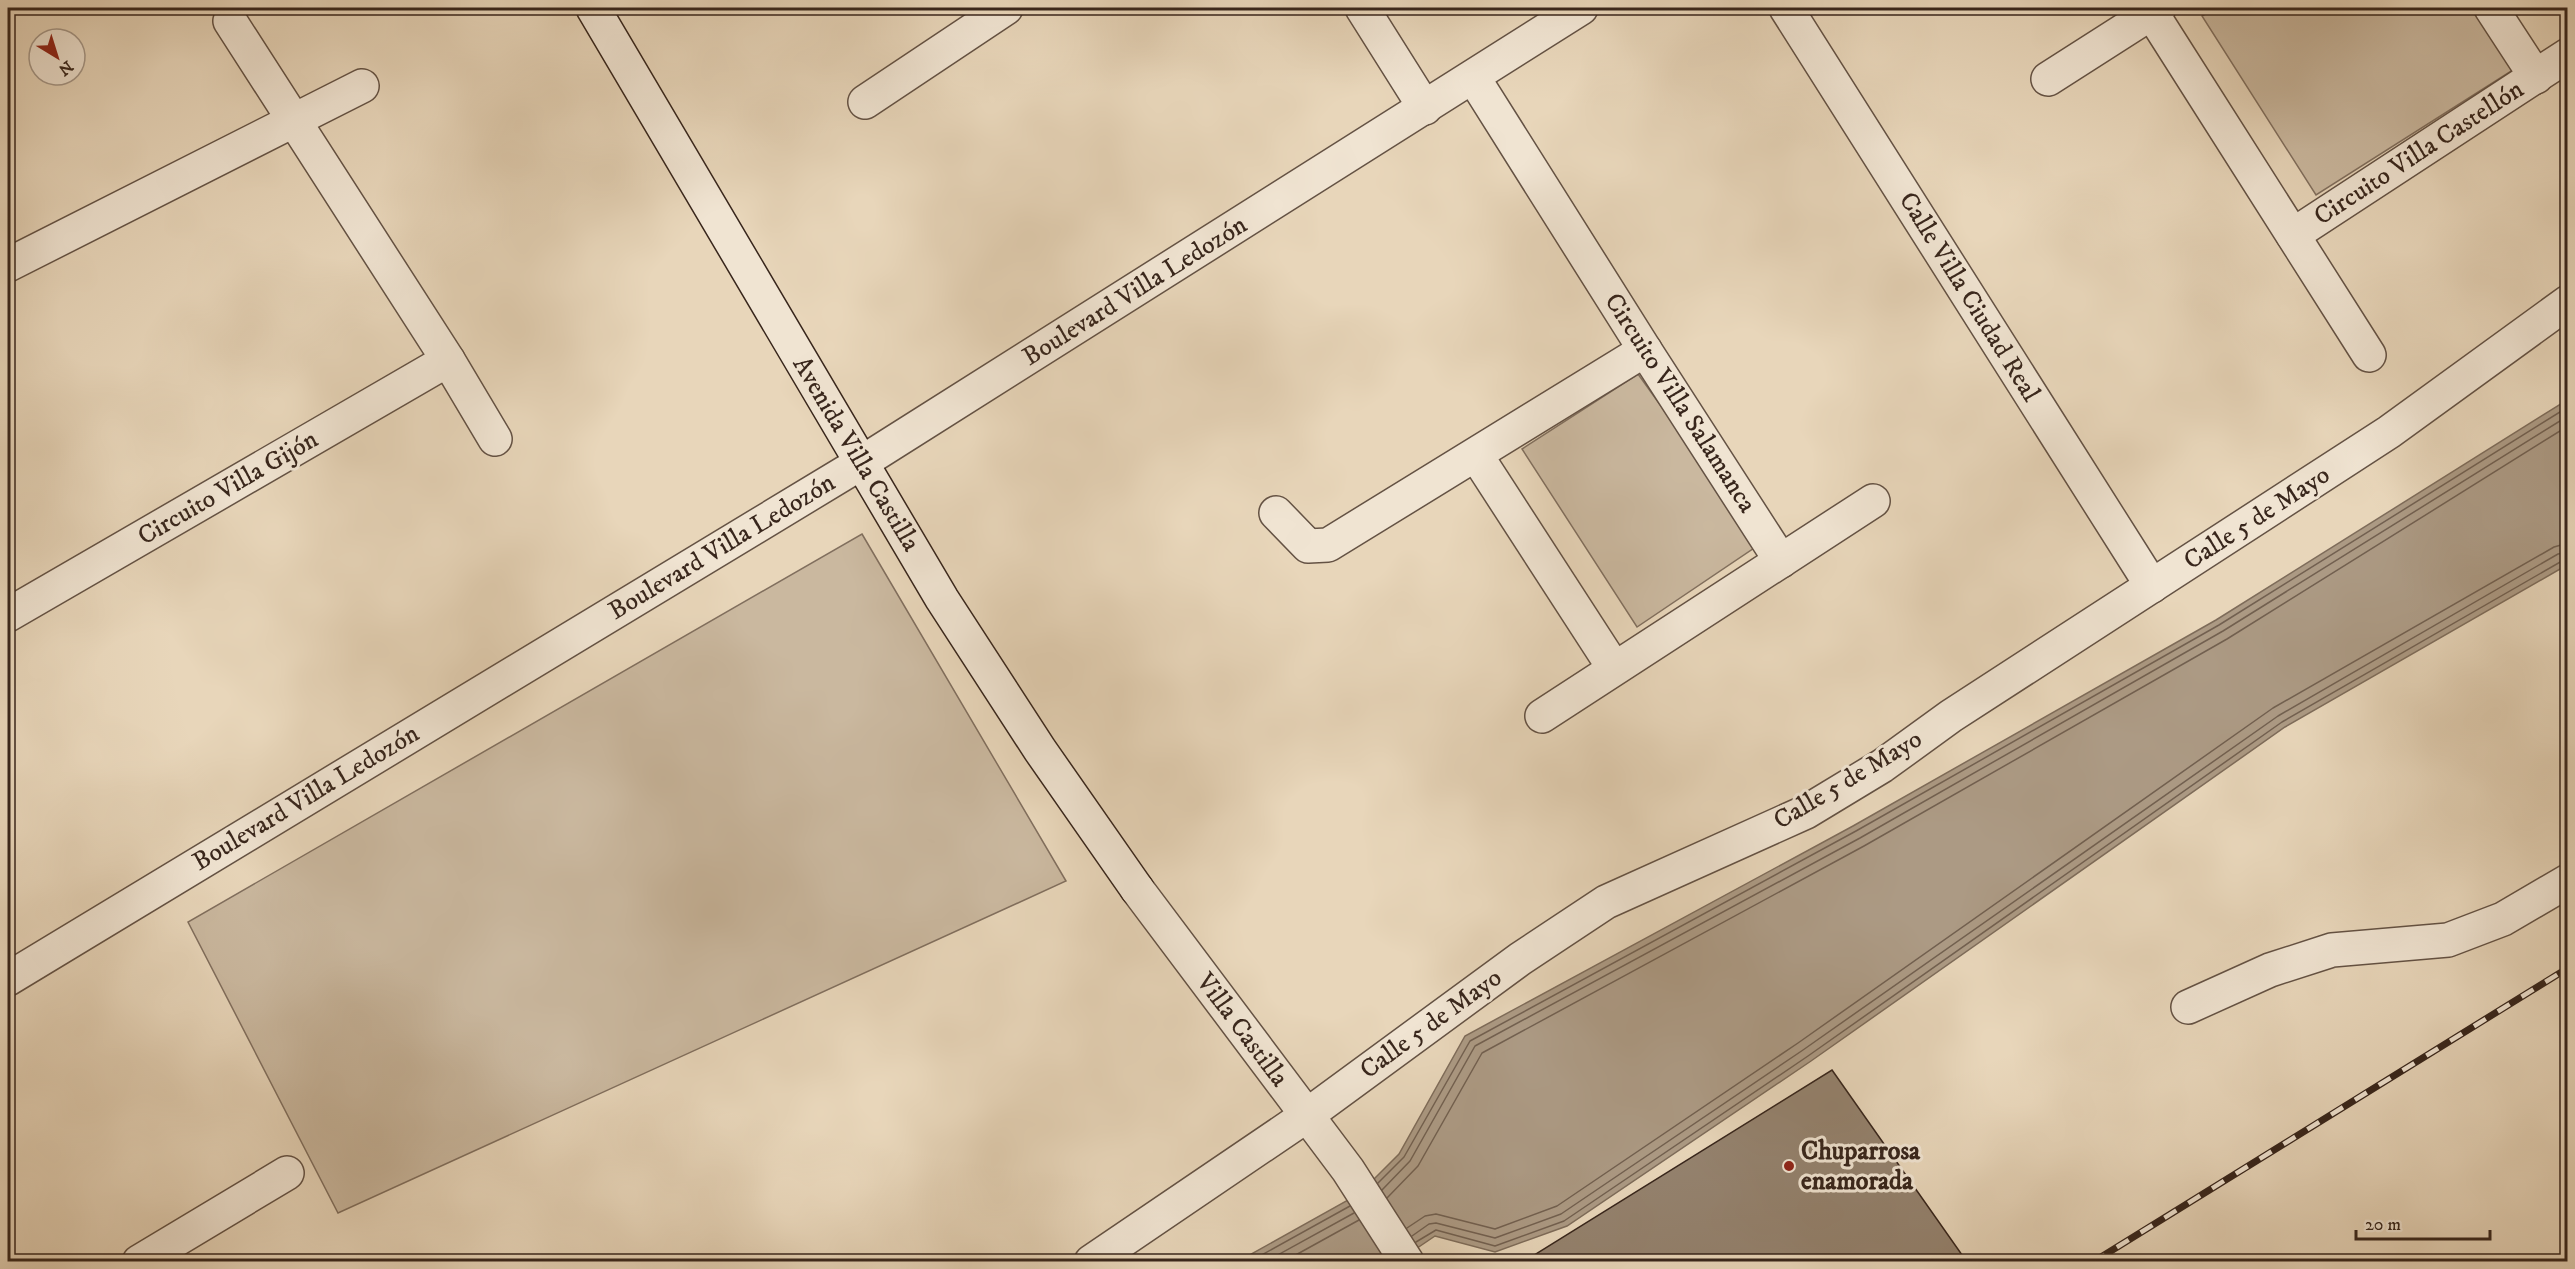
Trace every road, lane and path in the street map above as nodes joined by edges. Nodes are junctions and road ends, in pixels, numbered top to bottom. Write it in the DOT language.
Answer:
graph roads {
  1 [pos="593,8"];
  2 [pos="1006,8"];
  3 [pos="1362,8"];
  4 [pos="1581,8"];
  5 [pos="1786,8"];
  6 [pos="2491,8"];
  7 [pos="2155,10"];
  8 [pos="231,21"];
  9 [pos="2568,55"];
  10 [pos="1473,77"];
  11 [pos="2536,77"];
  12 [pos="2048,79"];
  13 [pos="362,86"];
  14 [pos="865,102"];
  15 [pos="1425,108"];
  16 [pos="294,119"];
  17 [pos="2293,235"];
  18 [pos="8,265"];
  19 [pos="2568,302"];
  20 [pos="1645,350"];
  21 [pos="2369,356"];
  22 [pos="448,360"];
  23 [pos="495,439"];
  24 [pos="1476,455"];
  25 [pos="861,463"];
  26 [pos="1873,501"];
  27 [pos="1276,513"];
  28 [pos="1781,561"];
  29 [pos="2152,586"];
  30 [pos="8,615"];
  31 [pos="1614,668"];
  32 [pos="1542,716"];
  33 [pos="2568,881"];
  34 [pos="1137,889"];
  35 [pos="8,979"];
  36 [pos="2188,1007"];
  37 [pos="1306,1116"];
  38 [pos="287,1173"];
  39 [pos="170,1253"];
  40 [pos="139,1262"];
  41 [pos="1091,1262"];
  42 [pos="1407,1262"];
  1 -- 25 [label="street, Avenida Villa Castilla"];
  2 -- 14 [label="street"];
  3 -- 15 [label="street"];
  4 -- 10 [label="street, Boulevard Villa Ledozón"];
  5 -- 29 [label="street, Calle Villa Ciudad Real"];
  6 -- 11 [label="street, Circuito Villa Castellón"];
  7 -- 12 [label="street"];
  7 -- 17 [label="street, Circuito Villa Castellón"];
  8 -- 16 [label="street"];
  9 -- 11 [label="street"];
  10 -- 15 [label="street, Boulevard Villa Ledozón"];
  10 -- 20 [label="street, Circuito Villa Salamanca"];
  11 -- 17 [label="street, Circuito Villa Castellón"];
  13 -- 16 [label="street"];
  15 -- 25 [label="street, Boulevard Villa Ledozón"];
  16 -- 18 [label="street"];
  16 -- 22 [label="street"];
  17 -- 21 [label="street, Circuito Villa Castellón"];
  19 -- 29 [label="street, Calle 5 de Mayo"];
  20 -- 24 [label="street"];
  20 -- 28 [label="street, Circuito Villa Salamanca"];
  22 -- 23 [label="street"];
  22 -- 30 [label="street, Circuito Villa Gijón"];
  24 -- 27 [label="street"];
  24 -- 31 [label="street"];
  25 -- 34 [label="street, Avenida Villa Castilla"];
  25 -- 35 [label="street, Boulevard Villa Ledozón"];
  26 -- 28 [label="street"];
  28 -- 31 [label="street"];
  29 -- 37 [label="street, Calle 5 de Mayo"];
  31 -- 32 [label="street"];
  33 -- 36 [label="street"];
  34 -- 37 [label="street, Villa Castilla"];
  37 -- 41 [label="street, Calle 5 de Mayo"];
  37 -- 42 [label="street, Villa Castilla"];
  38 -- 39 [label="street"];
  39 -- 40 [label="street"];
}
